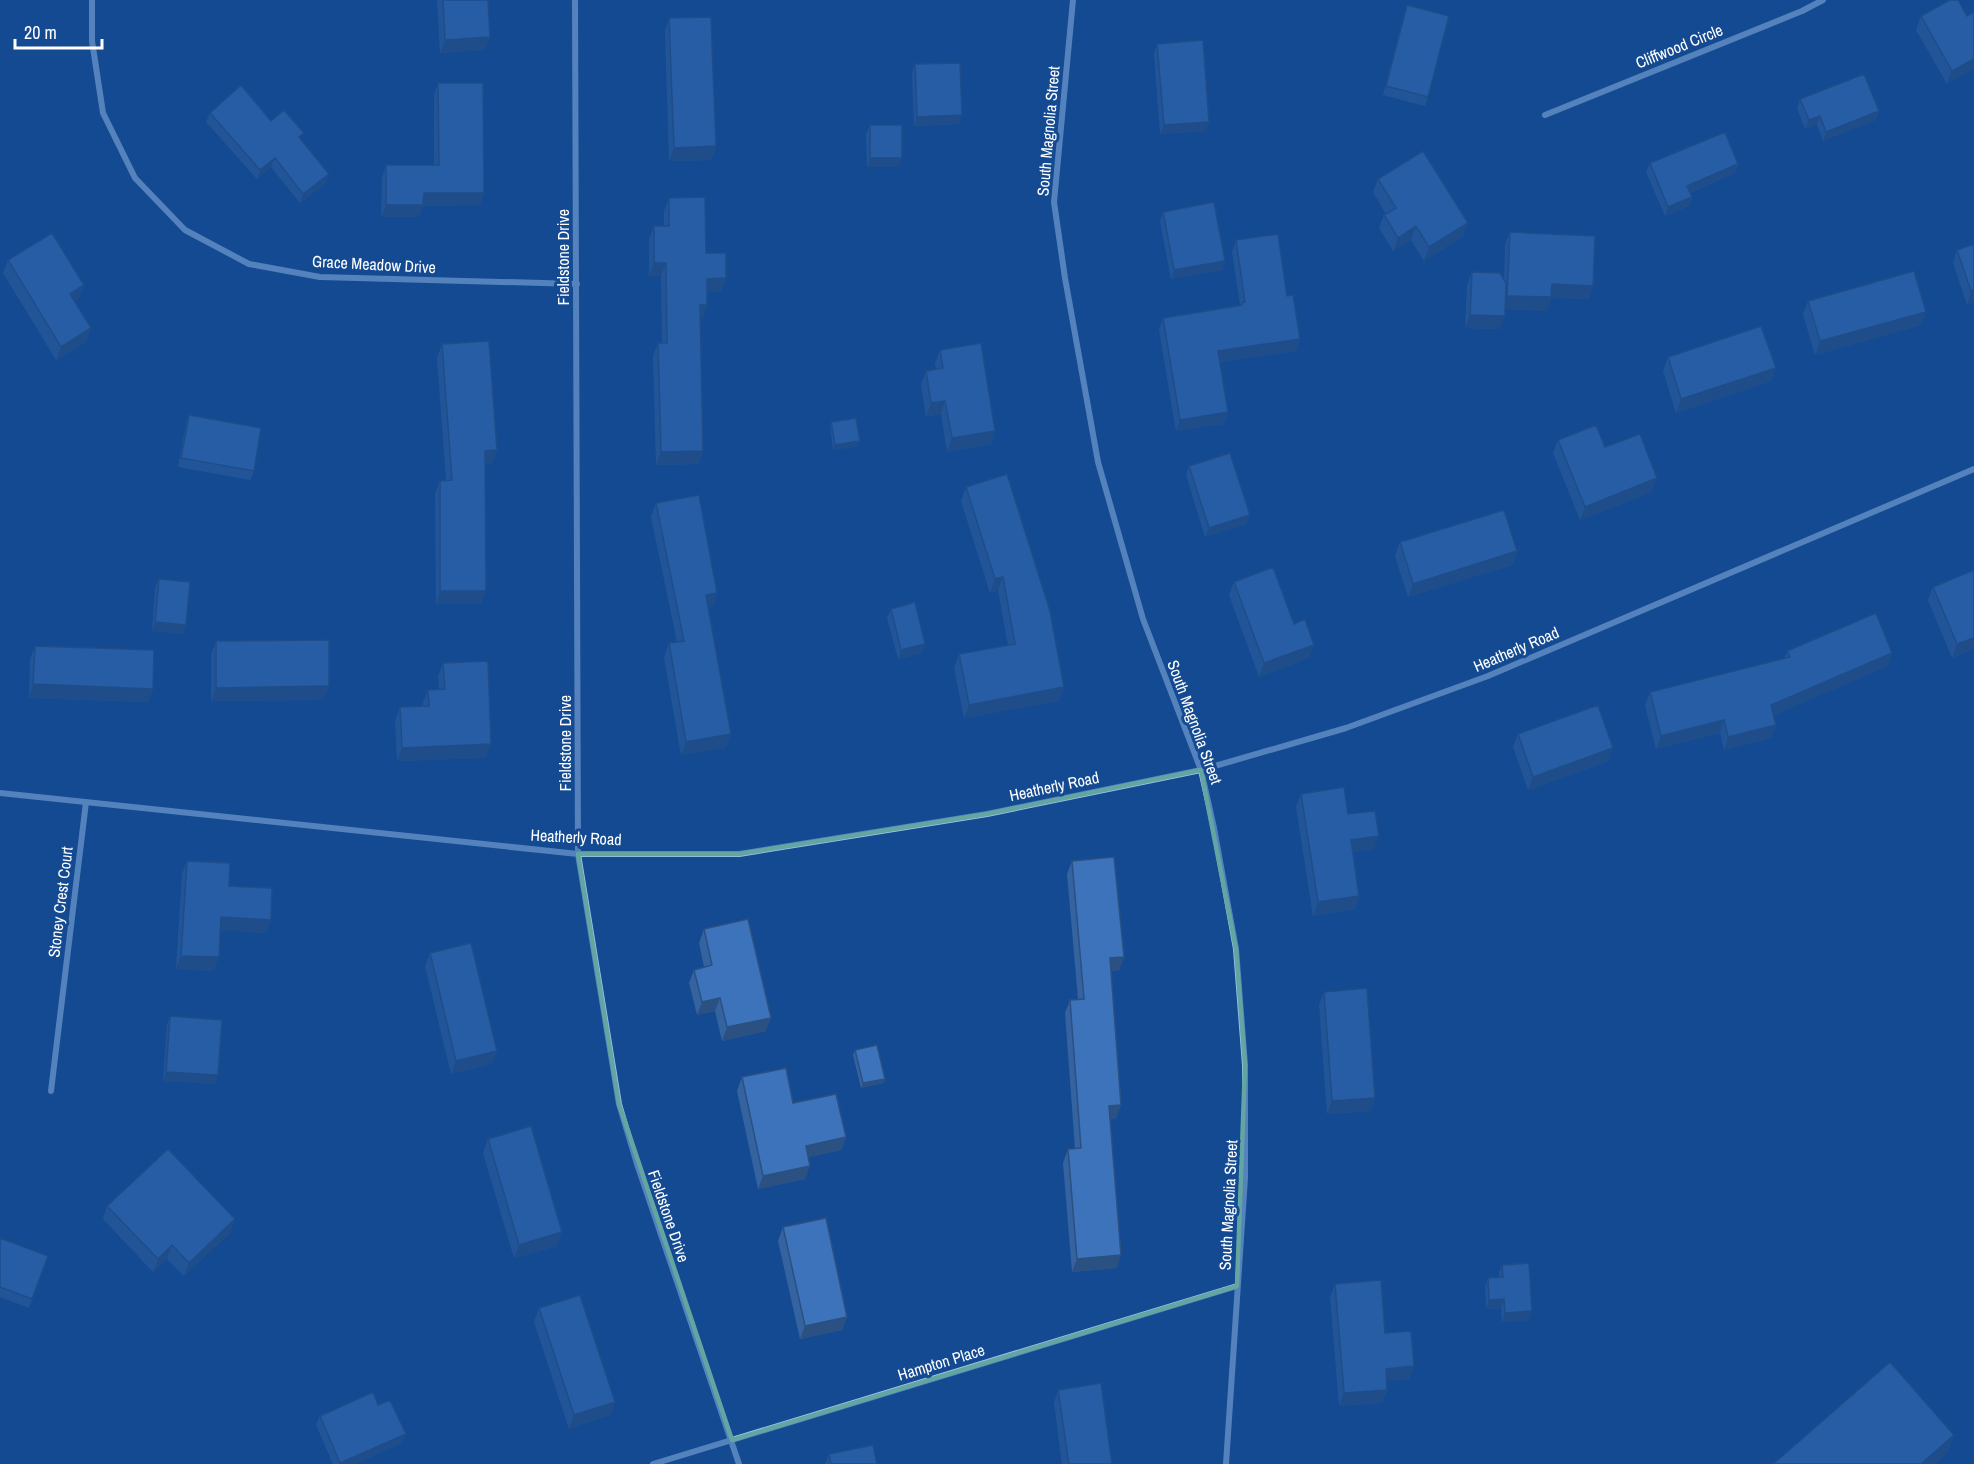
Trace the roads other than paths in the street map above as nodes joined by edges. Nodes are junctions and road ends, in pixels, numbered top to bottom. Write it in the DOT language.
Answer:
graph roads {
  1 [pos="92,0"];
  2 [pos="575,0"];
  3 [pos="1073,0"];
  4 [pos="1823,0"];
  5 [pos="1545,115"];
  6 [pos="577,284"];
  7 [pos="1974,469"];
  8 [pos="1201,770"];
  9 [pos="0,793"];
  10 [pos="86,802"];
  11 [pos="578,854"];
  12 [pos="51,1091"];
  13 [pos="1237,1286"];
  14 [pos="732,1440"];
  15 [pos="653,1464"];
  16 [pos="739,1464"];
  17 [pos="1226,1464"];
  1 -- 6 [label="street, Grace Meadow Drive"];
  2 -- 6 [label="street, Fieldstone Drive"];
  3 -- 8 [label="street, South Magnolia Street"];
  4 -- 5 [label="street, Cliffwood Circle"];
  6 -- 11 [label="street, Fieldstone Drive"];
  7 -- 8 [label="street, Heatherly Road"];
  8 -- 11 [label="street, Heatherly Road"];
  8 -- 13 [label="street, South Magnolia Street"];
  9 -- 10 [label="street"];
  10 -- 11 [label="street, Heatherly Road"];
  10 -- 12 [label="street, Stoney Crest Court"];
  11 -- 14 [label="street, Fieldstone Drive"];
  13 -- 14 [label="street, Hampton Place"];
  13 -- 17 [label="street, South Magnolia Street"];
  14 -- 15 [label="street, Hampton Place"];
  14 -- 16 [label="street, Fieldstone Drive"];
}
